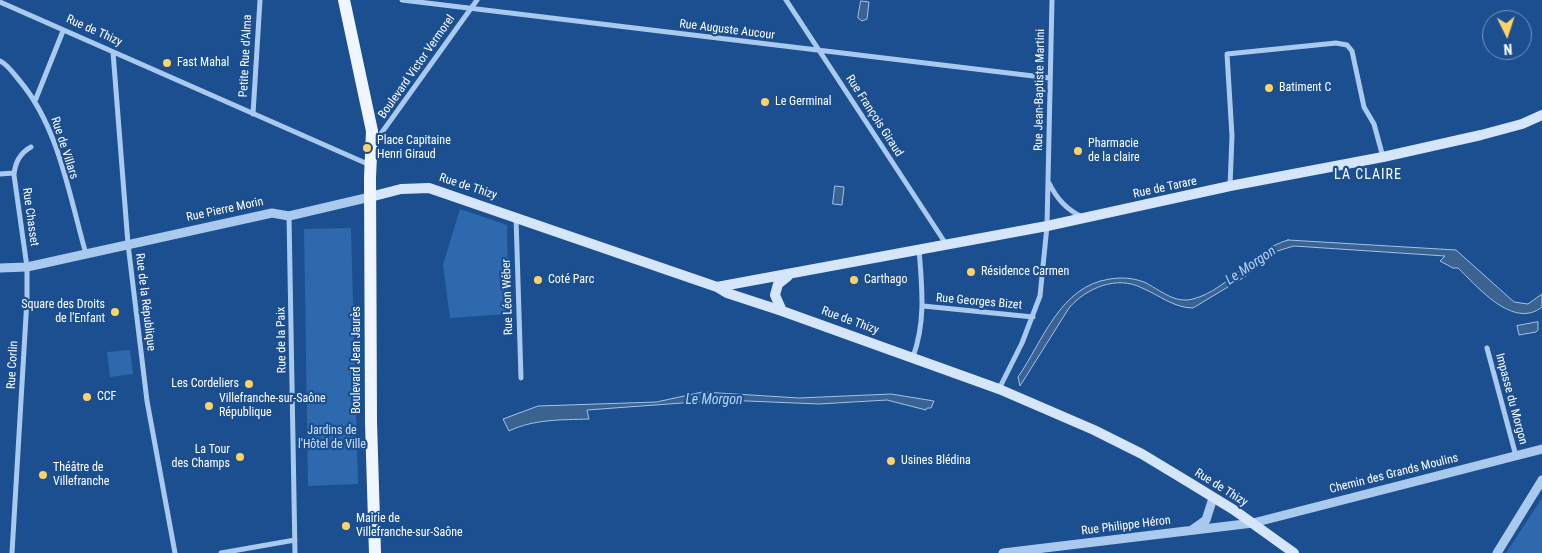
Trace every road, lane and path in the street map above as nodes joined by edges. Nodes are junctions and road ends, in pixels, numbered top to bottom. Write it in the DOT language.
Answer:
graph roads {
  1 [pos="260,0"];
  2 [pos="344,0"];
  3 [pos="402,0"];
  4 [pos="477,0"];
  5 [pos="786,0"];
  6 [pos="1052,0"];
  7 [pos="0,2"];
  8 [pos="471,9"];
  9 [pos="62,30"];
  10 [pos="820,51"];
  11 [pos="113,52"];
  12 [pos="0,61"];
  13 [pos="1050,78"];
  14 [pos="35,101"];
  15 [pos="253,114"];
  16 [pos="1542,115"];
  17 [pos="373,144"];
  18 [pos="32,147"];
  19 [pos="1383,157"];
  20 [pos="370,166"];
  21 [pos="14,173"];
  22 [pos="0,174"];
  23 [pos="1048,181"];
  24 [pos="1230,186"];
  25 [pos="370,197"];
  26 [pos="290,216"];
  27 [pos="516,217"];
  28 [pos="1085,218"];
  29 [pos="1047,226"];
  30 [pos="128,244"];
  31 [pos="946,244"];
  32 [pos="919,248"];
  33 [pos="86,254"];
  34 [pos="27,267"];
  35 [pos="0,268"];
  36 [pos="791,274"];
  37 [pos="717,287"];
  38 [pos="923,306"];
  39 [pos="782,311"];
  40 [pos="1033,317"];
  41 [pos="1487,348"];
  42 [pos="913,357"];
  43 [pos="521,378"];
  44 [pos="999,390"];
  45 [pos="1542,449"];
  46 [pos="1516,456"];
  47 [pos="1542,480"];
  48 [pos="1213,498"];
  49 [pos="1252,523"];
  50 [pos="1192,531"];
  51 [pos="295,540"];
  52 [pos="1074,549"];
  53 [pos="12,553"];
  54 [pos="175,553"];
  55 [pos="221,553"];
  56 [pos="296,553"];
  57 [pos="375,553"];
  58 [pos="1003,553"];
  59 [pos="1294,553"];
  60 [pos="1497,553"];
  1 -- 15 [label="street, Petite Rue d'Alma"];
  2 -- 17 [label="main road, Boulevard Jean Jaurès"];
  3 -- 8 [label="street, Rue Auguste Aucour"];
  4 -- 8 [label="street, Boulevard Victor Vermorel"];
  5 -- 10 [label="street, Rue François Giraud"];
  6 -- 13 [label="street, Rue Jean-Baptiste Martini"];
  7 -- 9 [label="street, Rue de Thizy"];
  8 -- 10 [label="street, Rue Auguste Aucour"];
  8 -- 17 [label="street, Boulevard Victor Vermorel"];
  9 -- 11 [label="street, Rue de Thizy"];
  9 -- 14 [label="street"];
  10 -- 13 [label="street, Rue Auguste Aucour"];
  10 -- 31 [label="street, Rue François Giraud"];
  11 -- 15 [label="street, Rue de Thizy"];
  11 -- 30 [label="street, Rue de la République"];
  12 -- 14 [label="street, Rue de Villars"];
  13 -- 23 [label="street, Rue Jean-Baptiste Martini"];
  14 -- 33 [label="street, Rue de Villars"];
  15 -- 20 [label="street, Rue de Thizy"];
  16 -- 19 [label="main road, Rue de Tarare"];
  17 -- 20 [label="main road, Boulevard Jean Jaurès"];
  18 -- 21 [label="street, Rue Chasset"];
  19 -- 24 [label="main road, Rue de Tarare"];
  19 -- 24 [label="street"];
  20 -- 25 [label="main road, Boulevard Jean Jaurès"];
  21 -- 22 [label="street"];
  21 -- 34 [label="street, Rue Chasset"];
  23 -- 28 [label="street"];
  23 -- 29 [label="street, Rue Jean-Baptiste Martini"];
  24 -- 28 [label="main road, Rue de Tarare"];
  25 -- 26 [label="street, Rue Pierre Morin"];
  25 -- 27 [label="main road, Rue de Thizy"];
  25 -- 57 [label="main road, Boulevard Jean Jaurès"];
  26 -- 30 [label="street, Rue Pierre Morin"];
  26 -- 51 [label="street, Rue de la Paix"];
  27 -- 37 [label="main road, Rue de Thizy"];
  27 -- 43 [label="street, Rue Léon Wéber"];
  28 -- 29 [label="main road, Rue de Tarare"];
  29 -- 31 [label="main road, Rue de Tarare"];
  29 -- 40 [label="street, Rue Jean-Baptiste Martini"];
  30 -- 33 [label="street, Rue Pierre Morin"];
  30 -- 54 [label="street, Rue de la République"];
  31 -- 32 [label="main road, Rue de Tarare"];
  32 -- 36 [label="main road, Rue de Tarare"];
  32 -- 38 [label="street"];
  33 -- 34 [label="street, Rue Pierre Morin"];
  34 -- 35 [label="street, Rue Pierre Morin"];
  34 -- 53 [label="street, Rue Corlin"];
  36 -- 37 [label="main road, Rue de Tarare"];
  36 -- 39 [label="main road"];
  37 -- 39 [label="main road, Rue de Thizy"];
  38 -- 40 [label="street, Rue Georges Bizet"];
  38 -- 42 [label="street"];
  39 -- 42 [label="main road, Rue de Thizy"];
  40 -- 44 [label="street, Rue Jean-Baptiste Martini"];
  41 -- 46 [label="street, Impasse du Morgon"];
  42 -- 44 [label="main road, Rue de Thizy"];
  44 -- 48 [label="main road, Rue de Thizy"];
  45 -- 46 [label="street, Chemin des Grands Moulins"];
  46 -- 49 [label="street, Chemin des Grands Moulins"];
  47 -- 60 [label="street"];
  48 -- 49 [label="main road, Rue de Thizy"];
  48 -- 50 [label="street"];
  49 -- 50 [label="street, Rue Philippe Héron"];
  49 -- 59 [label="main road, Rue de Thizy"];
  50 -- 52 [label="street, Rue Philippe Héron"];
  51 -- 55 [label="street"];
  51 -- 56 [label="street, Rue de la Paix"];
  52 -- 58 [label="street, Rue Philippe Héron"];
}
